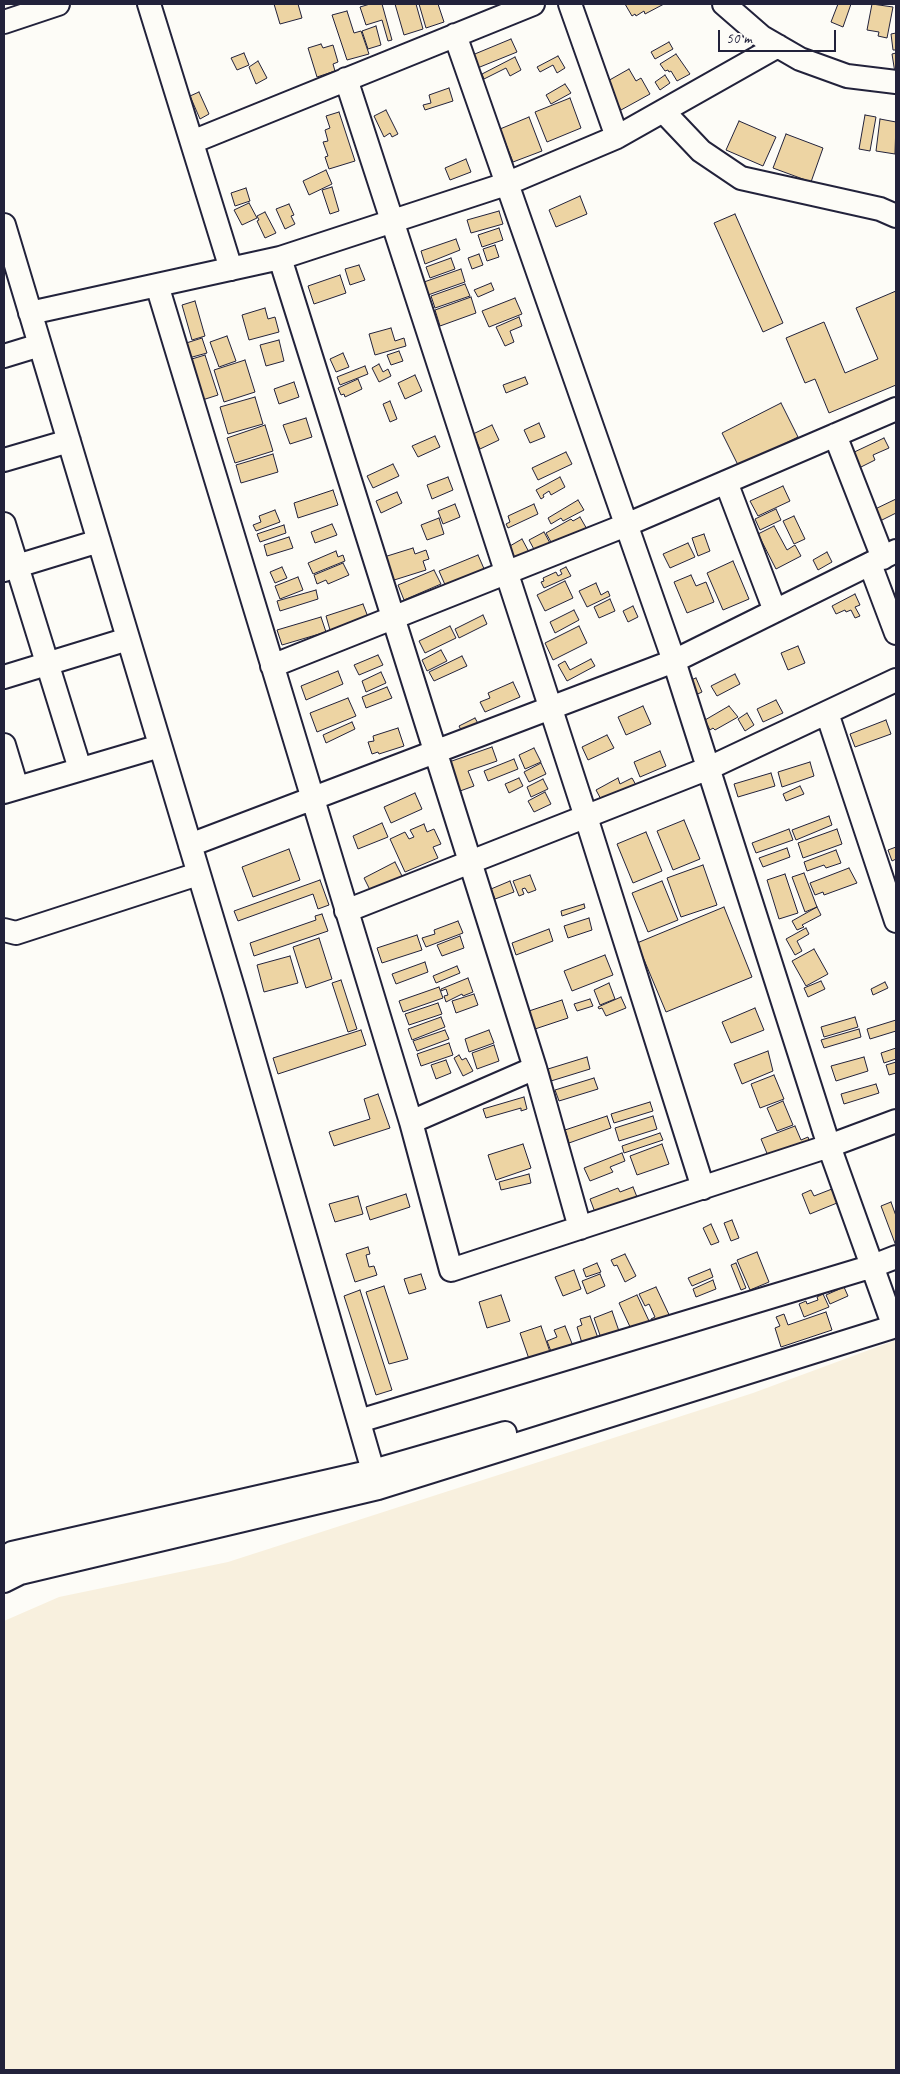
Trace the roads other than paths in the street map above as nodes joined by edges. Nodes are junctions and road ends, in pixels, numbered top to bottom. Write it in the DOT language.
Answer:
graph roads {
  1 [pos="58,4"];
  2 [pos="149,4"];
  3 [pos="533,4"];
  4 [pos="570,4"];
  5 [pos="724,4"];
  6 [pos="4,22"];
  7 [pos="455,35"];
  8 [pos="778,46"];
  9 [pos="346,80"];
  10 [pos="896,82"];
  11 [pos="663,111"];
  12 [pos="617,137"];
  13 [pos="192,142"];
  14 [pos="506,184"];
  15 [pos="896,216"];
  16 [pos="392,221"];
  17 [pos="4,225"];
  18 [pos="7,249"];
  19 [pos="280,258"];
  20 [pos="231,269"];
  21 [pos="157,285"];
  22 [pos="30,313"];
  23 [pos="40,345"];
  24 [pos="4,356"];
  25 [pos="896,409"];
  26 [pos="835,435"];
  27 [pos="69,441"];
  28 [pos="4,460"];
  29 [pos="726,482"];
  30 [pos="4,524"];
  31 [pos="626,525"];
  32 [pos="99,541"];
  33 [pos="883,558"];
  34 [pos="10,568"];
  35 [pos="506,572"];
  36 [pos="775,611"];
  37 [pos="393,617"];
  38 [pos="896,633"];
  39 [pos="128,639"];
  40 [pos="674,661"];
  41 [pos="47,664"];
  42 [pos="272,666"];
  43 [pos="4,677"];
  44 [pos="896,680"];
  45 [pos="551,708"];
  46 [pos="827,713"];
  47 [pos="4,745"];
  48 [pos="160,746"];
  49 [pos="435,752"];
  50 [pos="709,768"];
  51 [pos="80,769"];
  52 [pos="10,790"];
  53 [pos="312,799"];
  54 [pos="586,817"];
  55 [pos="190,845"];
  56 [pos="470,862"];
  57 [pos="198,874"];
  58 [pos="346,911"];
  59 [pos="896,921"];
  60 [pos="4,930"];
  61 [pos="535,1068"];
  62 [pos="896,1121"];
  63 [pos="410,1122"];
  64 [pos="829,1146"];
  65 [pos="703,1188"];
  66 [pos="580,1228"];
  67 [pos="896,1258"];
  68 [pos="873,1266"];
  69 [pos="894,1319"];
  70 [pos="359,1421"];
  71 [pos="376,1480"];
  72 [pos="4,1558"];
  73 [pos="4,1581"];
  1 -- 6 [label="street"];
  2 -- 13 [label="street"];
  3 -- 7 [label="street"];
  4 -- 12 [label="street"];
  5 -- 8 [label="street"];
  7 -- 9 [label="street"];
  7 -- 14 [label="street"];
  8 -- 10 [label="street"];
  8 -- 11 [label="street"];
  9 -- 13 [label="street"];
  9 -- 16 [label="street"];
  11 -- 12 [label="street"];
  11 -- 15 [label="street"];
  12 -- 14 [label="street"];
  13 -- 20 [label="street"];
  14 -- 16 [label="street"];
  14 -- 31 [label="street"];
  16 -- 19 [label="street"];
  16 -- 35 [label="street"];
  17 -- 18 [label="street"];
  18 -- 22 [label="street"];
  19 -- 20 [label="street"];
  19 -- 37 [label="street"];
  20 -- 21 [label="street"];
  21 -- 22 [label="street"];
  21 -- 42 [label="street"];
  22 -- 23 [label="street"];
  23 -- 24 [label="street"];
  23 -- 27 [label="street"];
  25 -- 26 [label="street"];
  26 -- 29 [label="street"];
  26 -- 33 [label="street"];
  27 -- 28 [label="street"];
  27 -- 32 [label="street"];
  29 -- 31 [label="street"];
  29 -- 36 [label="street"];
  30 -- 34 [label="street"];
  31 -- 35 [label="street"];
  31 -- 40 [label="street"];
  32 -- 34 [label="street"];
  32 -- 39 [label="street"];
  33 -- 36 [label="street"];
  33 -- 38 [label="street"];
  34 -- 41 [label="street"];
  35 -- 37 [label="street"];
  35 -- 45 [label="street"];
  36 -- 40 [label="street"];
  37 -- 42 [label="street"];
  37 -- 49 [label="street"];
  39 -- 41 [label="street"];
  39 -- 48 [label="street"];
  40 -- 45 [label="street"];
  40 -- 50 [label="street"];
  41 -- 43 [label="street"];
  41 -- 51 [label="street"];
  42 -- 53 [label="street"];
  44 -- 46 [label="street"];
  45 -- 49 [label="street"];
  45 -- 54 [label="street"];
  46 -- 50 [label="street"];
  46 -- 59 [label="street"];
  47 -- 52 [label="street"];
  48 -- 51 [label="street"];
  48 -- 55 [label="street"];
  49 -- 53 [label="street"];
  49 -- 56 [label="street"];
  50 -- 54 [label="street"];
  50 -- 64 [label="street"];
  51 -- 52 [label="street"];
  53 -- 55 [label="street"];
  53 -- 58 [label="street"];
  54 -- 56 [label="street"];
  54 -- 65 [label="street"];
  55 -- 57 [label="street"];
  56 -- 58 [label="street"];
  56 -- 61 [label="street"];
  57 -- 60 [label="street"];
  57 -- 70 [label="street"];
  58 -- 63 [label="street"];
  61 -- 63 [label="street"];
  61 -- 66 [label="street"];
  62 -- 64 [label="street"];
  63 -- 66 [label="street"];
  64 -- 65 [label="street"];
  64 -- 68 [label="street"];
  65 -- 66 [label="street"];
  67 -- 68 [label="street"];
  68 -- 69 [label="street"];
  68 -- 70 [label="street"];
  69 -- 71 [label="street"];
  70 -- 71 [label="street"];
  71 -- 72 [label="street"];
  71 -- 73 [label="street"];
}
